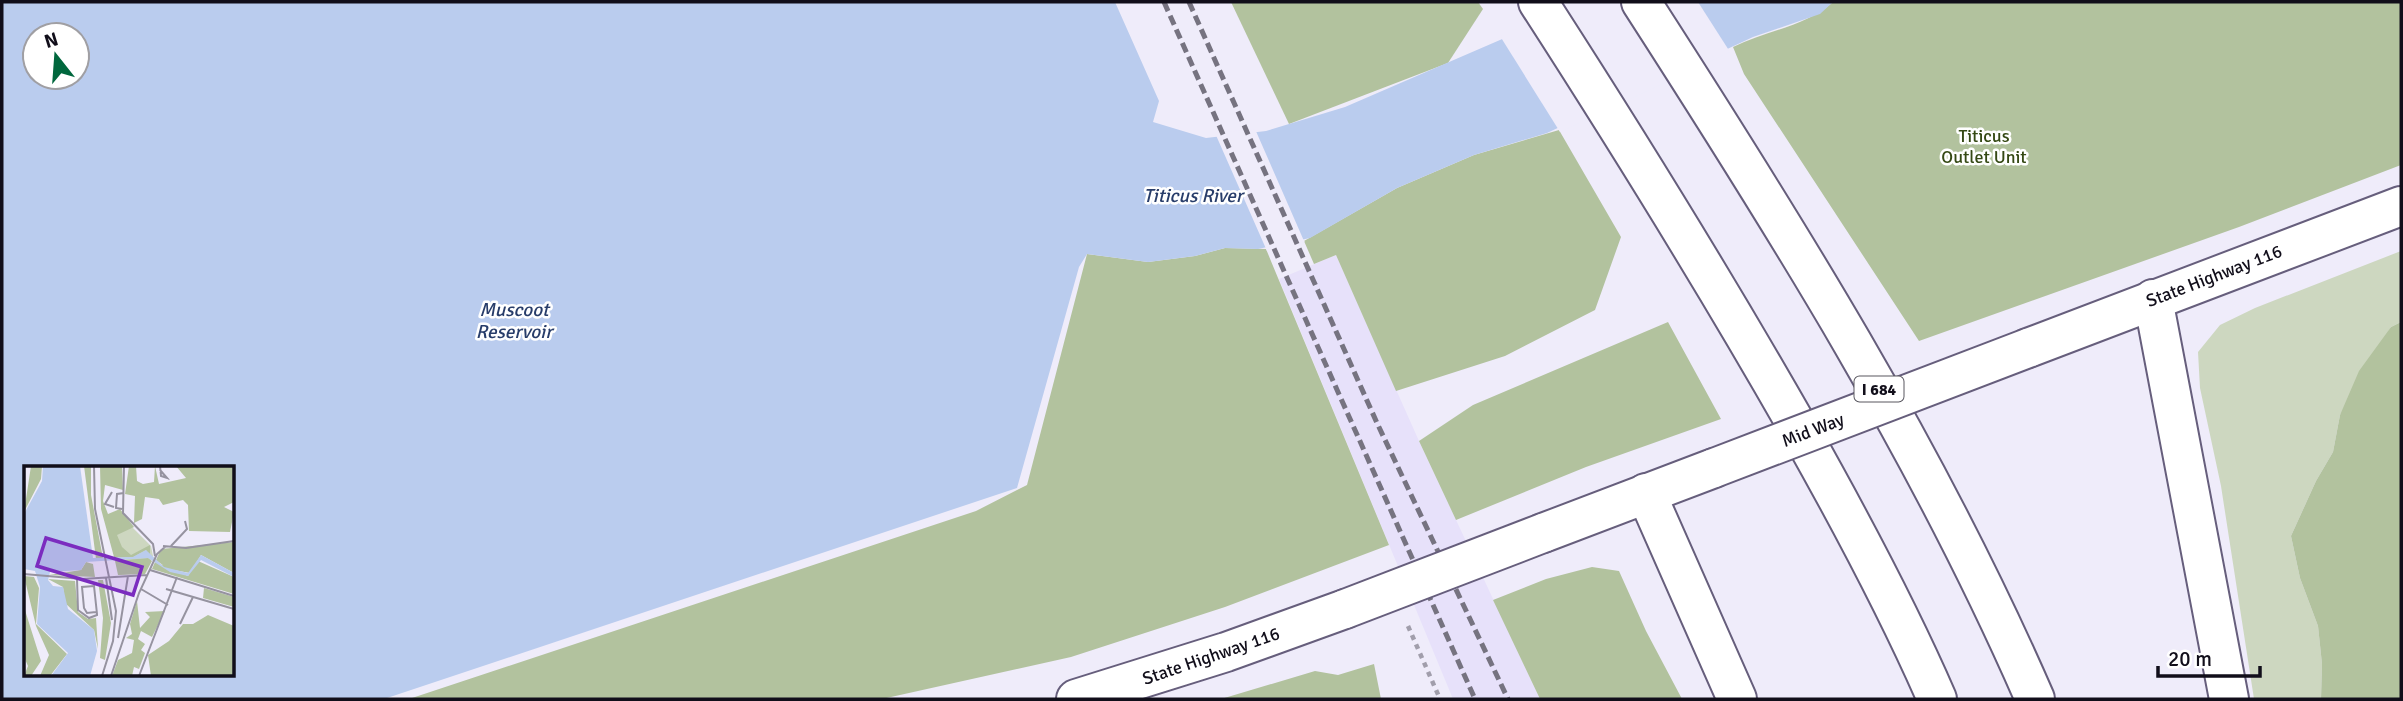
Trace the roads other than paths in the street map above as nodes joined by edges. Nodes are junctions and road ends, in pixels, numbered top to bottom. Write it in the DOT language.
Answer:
graph roads {
  1 [pos="1538,2"];
  2 [pos="1641,2"];
  3 [pos="2401,205"];
  4 [pos="2153,299"];
  5 [pos="2028,348"];
  6 [pos="1646,493"];
  7 [pos="1543,533"];
  8 [pos="1076,699"];
  9 [pos="1737,699"];
  10 [pos="1937,699"];
  11 [pos="2035,699"];
  12 [pos="2229,699"];
  1 -- 10 [label="main road"];
  2 -- 11 [label="main road, I 684"];
  3 -- 4 [label="main road, State Highway 116"];
  4 -- 5 [label="main road, State Highway 116"];
  4 -- 12 [label="main road"];
  5 -- 6 [label="main road, Mid Way, bridge"];
  6 -- 7 [label="main road, Mid Way"];
  6 -- 9 [label="main road"];
  7 -- 8 [label="main road, State Highway 116, bridge"];
}
